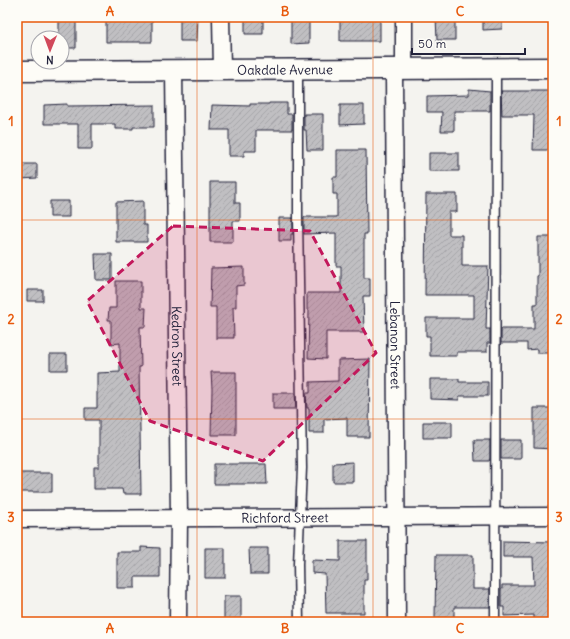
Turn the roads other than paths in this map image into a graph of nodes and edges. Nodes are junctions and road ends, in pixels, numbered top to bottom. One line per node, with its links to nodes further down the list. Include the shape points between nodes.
1 (221, 17): 5 (street)
2 (404, 17): 7 (street, Lebanon Street)
3 (496, 68): 4 (street, Oakdale Avenue); 7 (street, Oakdale Avenue); 12 (lane)
4 (553, 68)
5 (222, 69): 6 (street, Oakdale Avenue); 9 (street, Oakdale Avenue)
6 (298, 69): 7 (street, Oakdale Avenue); 14 (lane, via 302,468)
7 (399, 69): 11 (street, Lebanon Street)
8 (17, 70): 9 (street, Oakdale Avenue)
9 (174, 70): 13 (street, Kedron Street)
10 (553, 516): 12 (street, Richford Street)
11 (397, 517): 12 (street, Richford Street); 14 (street, Richford Street); 18 (street, Lebanon Street)
12 (495, 517): 19 (lane)
13 (178, 518): 14 (street, Richford Street); 15 (street, Richford Street); 16 (street, Kedron Street)
14 (299, 518): 17 (lane)
15 (17, 519)
16 (178, 622)
17 (299, 622)
18 (397, 622)
19 (495, 622)

